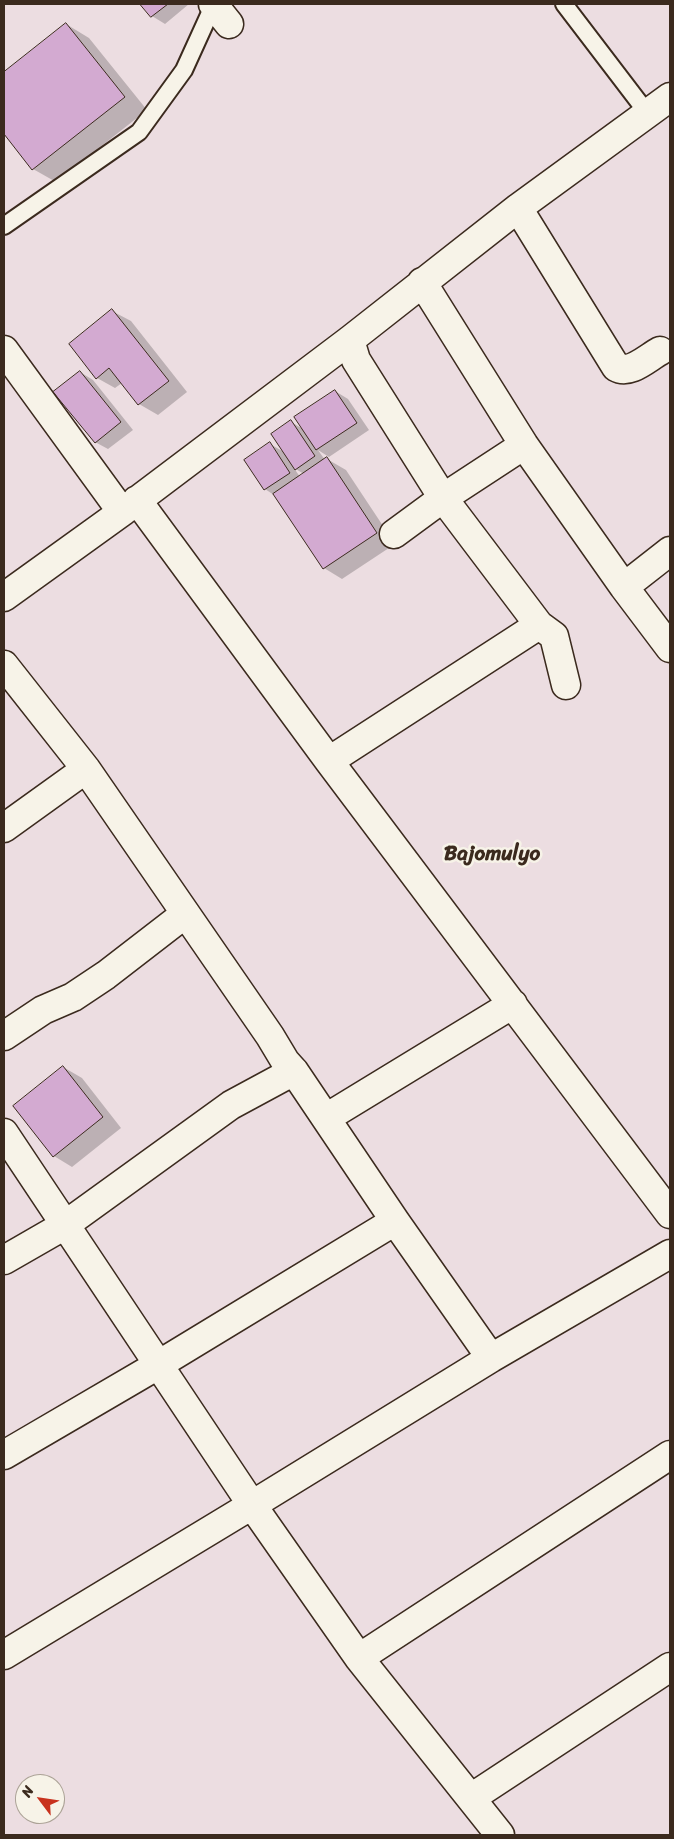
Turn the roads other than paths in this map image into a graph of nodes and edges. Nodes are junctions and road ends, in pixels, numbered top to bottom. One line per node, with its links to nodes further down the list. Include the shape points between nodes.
1 (564, 4): 4 (lane)
2 (218, 11): 6 (lane, via 184,70 139,132)
3 (670, 97): 4 (street)
4 (648, 114): 5 (street)
5 (518, 208): 7 (street); 10 (street, via 616,367 629,370)
6 (4, 226)
7 (422, 282): 8 (street); 11 (street)
8 (350, 340): 12 (street, via 356,360); 13 (street)
9 (4, 350): 13 (street)
10 (660, 351)
11 (524, 446): 12 (street); 16 (street)
12 (443, 498): 14 (street); 18 (street)
13 (129, 506): 17 (street); 22 (street)
14 (394, 534)
15 (670, 551): 16 (street)
16 (624, 587): 19 (street)
17 (4, 597)
18 (539, 625): 21 (street, via 554,636); 22 (street)
19 (670, 648)
20 (4, 665): 23 (street)
21 (566, 685)
22 (329, 761): 26 (street)
23 (86, 768): 24 (street); 25 (street)
24 (4, 828)
25 (185, 914): 27 (street, via 106,975); 28 (street)
26 (513, 1004): 29 (street); 31 (street)
27 (4, 1036)
28 (294, 1071): 29 (street); 33 (street, via 231,1105)
29 (326, 1118): 32 (street)
30 (4, 1133): 33 (street)
31 (670, 1214)
32 (395, 1221): 36 (street); 37 (street)
33 (64, 1224): 35 (street); 37 (street)
34 (670, 1254): 36 (street)
35 (4, 1260)
36 (491, 1358): 40 (street)
37 (158, 1365): 38 (street); 40 (street)
38 (4, 1455)
39 (670, 1455): 42 (street)
40 (252, 1505): 41 (street); 42 (street)
41 (4, 1655)
42 (359, 1658): 44 (street)
43 (670, 1668): 44 (street)
44 (471, 1798): 45 (street)
45 (500, 1835)

